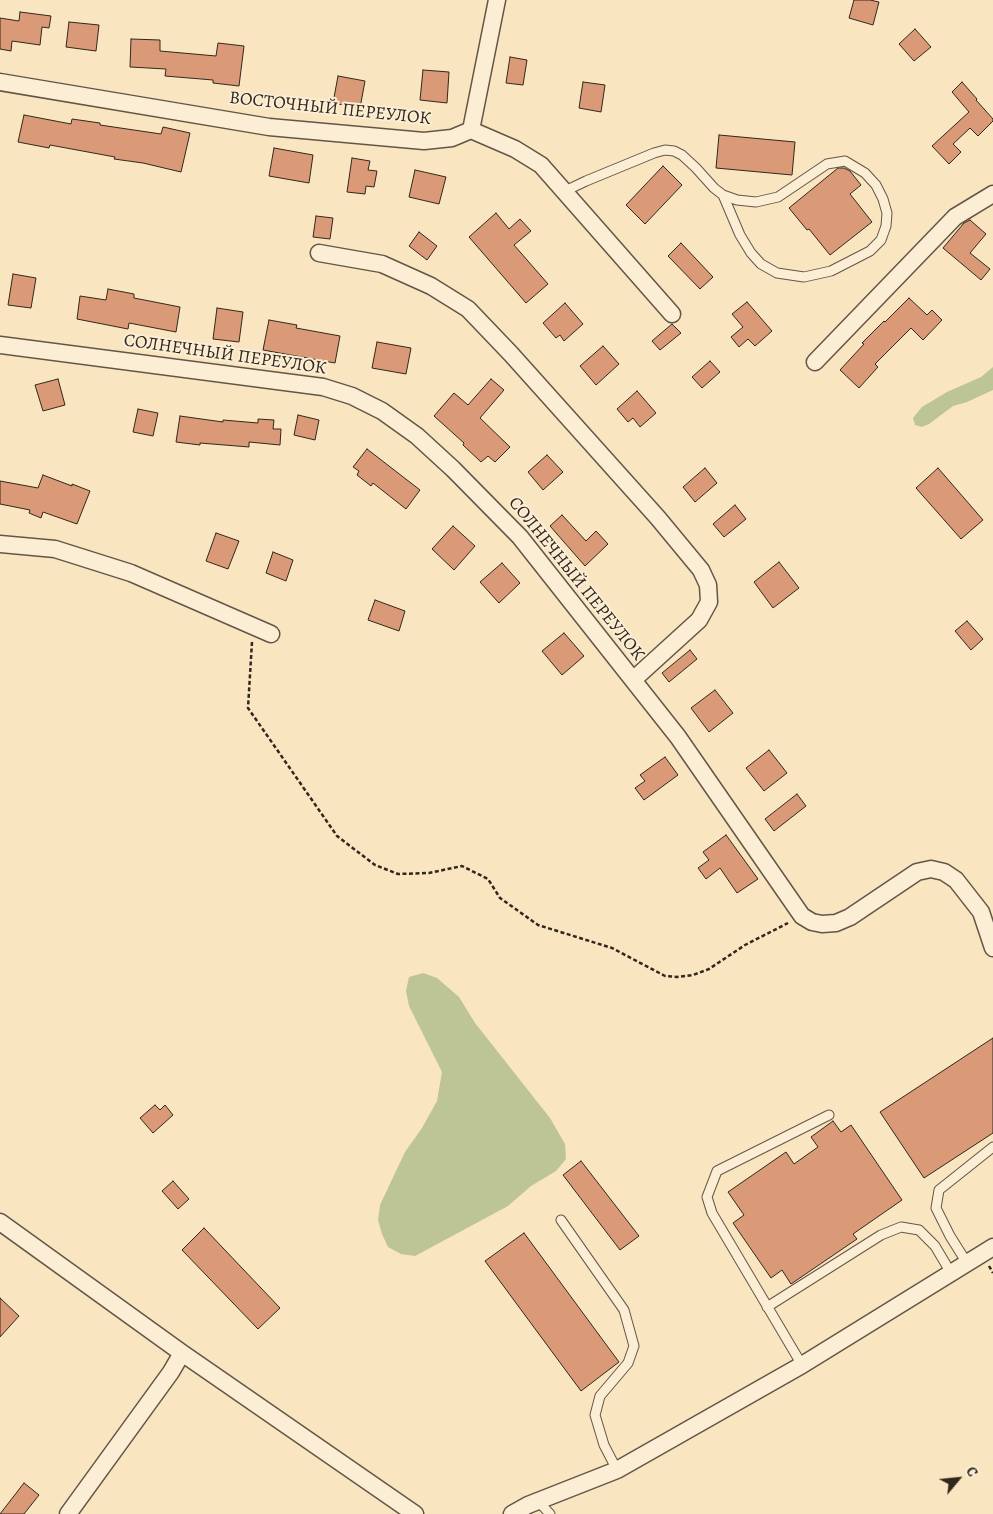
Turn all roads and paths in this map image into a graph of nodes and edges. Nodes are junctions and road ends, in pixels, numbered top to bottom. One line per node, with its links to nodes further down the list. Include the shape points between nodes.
1 (497, 0): 3 (street)
2 (0, 82): 3 (street, ВОСТОЧНЫЙ ПЕРЕУЛОК, via 269,127 424,141 452,138)
3 (471, 130): 4 (street, via 515,149 541,165)
4 (565, 191): 6 (lane, via 665,150 682,155); 8 (street)
5 (993, 194): 10 (street, via 955,217)
6 (724, 195): 6 (lane, via 751,253 761,264 777,273 804,277 832,271 870,251 881,240 886,226 887,213 876,185 865,173 845,161 827,164 778,197 749,203)
7 (319, 253): 14 (street, via 382,264 431,286 468,309 702,570 708,585 709,602 699,620)
8 (672, 314)
9 (0, 345): 14 (street, СОЛНЕЧНЫЙ ПЕРЕУЛОК, via 323,387 352,396 382,411 453,468 520,537)
10 (815, 362)
11 (0, 544): 12 (street, via 55,549 131,573)
12 (253, 626): 13 (street); 15 (path, via 248,708 337,836 376,865 398,874 429,873 462,866 488,879 500,898 538,925 612,948 665,976 693,975 709,969 745,945)
13 (271, 634)
14 (633, 680): 15 (street, СОЛНЕЧНЫЙ ПЕРЕУЛОК, via 678,737)
15 (802, 916): 16 (street, via 812,922 836,923 917,872 931,869 956,880 981,912)
16 (993, 948)
17 (829, 1115): 24 (lane, via 717,1170 707,1197 712,1213)
18 (993, 1147): 22 (lane, via 940,1190 936,1208)
19 (561, 1220): 27 (lane, via 624,1310 634,1346 628,1363 600,1396 595,1415)
20 (0, 1222): 25 (street)
21 (993, 1247): 22 (street)
22 (967, 1263): 23 (street)
23 (951, 1273): 24 (lane, via 935,1246 919,1230 901,1227 881,1235); 26 (street)
24 (768, 1307): 26 (lane)
25 (182, 1353): 29 (street); 30 (street)
26 (802, 1365): 27 (street)
27 (616, 1470): 28 (street)
28 (538, 1502): 31 (street); 32 (lane)
29 (68, 1514)
30 (416, 1514)
31 (512, 1514)
32 (550, 1514)

